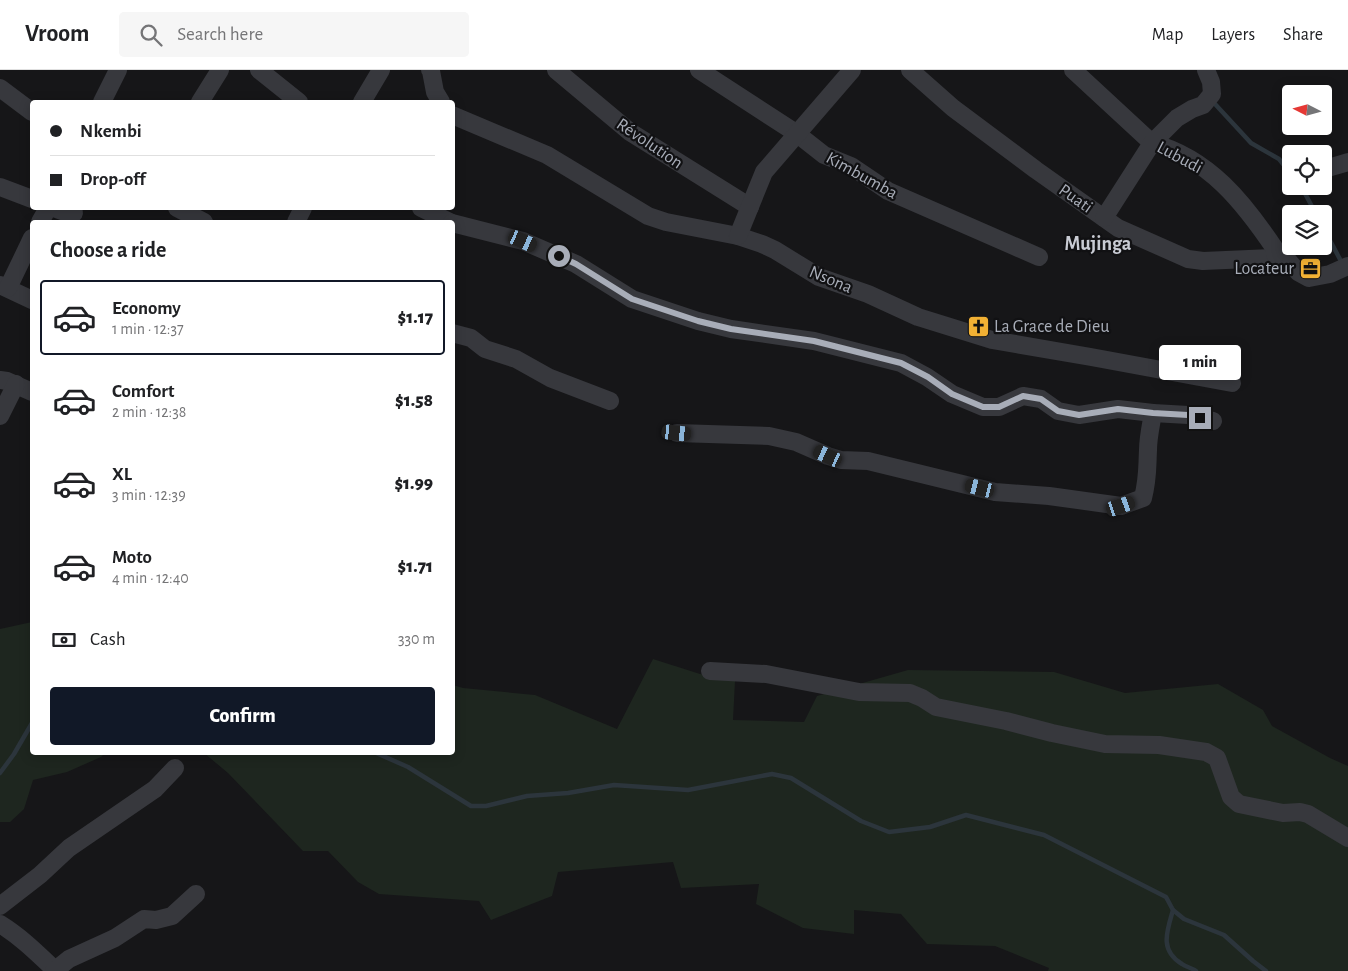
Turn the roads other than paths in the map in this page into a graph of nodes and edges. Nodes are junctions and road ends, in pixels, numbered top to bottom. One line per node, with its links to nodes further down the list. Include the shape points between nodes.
1 (118, 70): 13 (street)
2 (220, 70): 14 (street)
3 (259, 70): 15 (street)
4 (381, 70): 16 (street)
5 (432, 70): 17 (street, via 435,92)
6 (556, 70): 26 (street, Révolution, via 630,132)
7 (699, 70): 20 (street, Kimbumba)
8 (852, 70): 20 (street)
9 (910, 70): 31 (street, Puati, via 961,113)
10 (1073, 70): 21 (street, Lubudi)
11 (1206, 70): 21 (street, via 1212,94 1203,105 1177,118)
12 (0, 88): 18 (street)
13 (103, 100)
14 (201, 100)
15 (296, 100)
16 (363, 100)
17 (440, 100)
18 (30, 110)
19 (455, 116): 35 (street, Nsona, via 547,154 648,216)
20 (796, 133): 26 (street, via 764,172); 38 (street, Kimbumba, via 824,155 851,166 888,191)
21 (1152, 143): 31 (street); 37 (street, Lubudi, via 1186,157 1220,180 1256,220)
22 (1348, 162): 23 (street)
23 (1332, 167)
24 (0, 187): 25 (street)
25 (30, 198)
26 (750, 208): 35 (street)
27 (59, 210): 30 (street)
28 (181, 210): 32 (street)
29 (425, 210): 33 (street)
30 (74, 213)
31 (1104, 218): 37 (street, Puati, via 1118,228 1188,259 1272,258)
32 (200, 220)
33 (445, 220)
34 (455, 224): 47 (street, via 523,241 576,264 632,299 705,322 747,332 814,341 901,363 952,394 983,407 999,407 1023,396 1041,399 1058,411 1079,415 1118,409)
35 (738, 236): 44 (street, Nsona, via 775,250 819,278 868,294 918,317 992,340)
36 (30, 241): 40 (street)
37 (1275, 254): 39 (street, via 1286,258 1298,272 1309,278)
38 (1038, 256)
39 (1344, 268)
40 (4, 286): 41 (street)
41 (30, 299)
42 (455, 334): 46 (street, via 471,338 485,349 516,358 550,378)
43 (8, 382): 45 (street); 48 (street)
44 (1232, 383)
45 (30, 391)
46 (610, 401)
47 (1153, 413): 49 (street); 50 (street, via 1143,498 1121,506 995,492 868,461 841,460 796,442 769,436)
48 (0, 416)
49 (1213, 420)
50 (677, 433)
51 (710, 671): 53 (street, via 766,674 859,692 910,693 936,707 1105,744 1159,745 1206,752 1216,758 1232,797 1239,804 1283,813 1308,814)
52 (176, 768): 55 (street, via 155,788 84,837)
53 (1348, 838)
54 (196, 894): 57 (street, via 172,916 144,920 115,938 69,959)
55 (0, 906)
56 (0, 924): 57 (street, via 34,949)
57 (54, 971)

